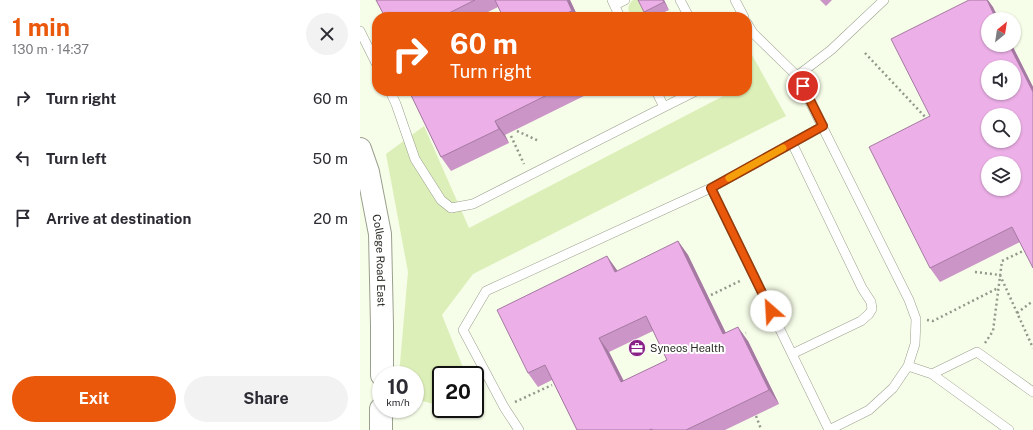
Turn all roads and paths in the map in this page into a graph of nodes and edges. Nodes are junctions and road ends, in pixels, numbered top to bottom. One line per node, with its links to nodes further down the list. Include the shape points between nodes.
1 (625, 0): 5 (lane)
2 (680, 0): 7 (lane)
3 (735, 0): 8 (lane)
4 (884, 0): 13 (lane, via 831,50)
5 (613, 3): 6 (lane)
6 (618, 12)
7 (686, 12)
8 (741, 12)
9 (360, 31): 12 (lane)
10 (752, 33): 13 (lane)
11 (865, 53): 18 (path)
12 (372, 56)
13 (798, 76): 19 (lane)
14 (392, 96): 25 (lane, via 415,159 441,200 451,208 473,204)
15 (658, 96): 17 (lane)
16 (686, 96): 17 (lane)
17 (664, 107): 25 (lane)
18 (931, 123)
19 (823, 126): 23 (lane); 35 (lane, via 910,300)
20 (516, 131): 22 (path)
21 (511, 136): 25 (path)
22 (539, 141)
23 (792, 143): 26 (lane); 40 (lane, via 871,302 872,309 861,321)
24 (360, 149): 41 (street, College Road East, via 368,172 380,234)
25 (530, 175)
26 (711, 188): 29 (lane); 46 (lane, via 486,291 463,330)
27 (1027, 249): 30 (path, via 1002,261)
28 (975, 272): 30 (path)
29 (753, 274): 32 (path); 40 (lane)
30 (1000, 275): 31 (path); 34 (path)
31 (999, 288): 35 (path, via 933,321); 39 (path, via 993,331)
32 (711, 295)
33 (1033, 301): 34 (path)
34 (1017, 313): 38 (path)
35 (916, 319): 42 (lane, via 915,344)
36 (746, 333): 37 (path)
37 (737, 337)
38 (1033, 348)
39 (977, 352): 43 (lane); 45 (lane)
40 (792, 354): 52 (lane)
41 (382, 366)
42 (908, 366): 43 (lane); 52 (lane, via 893,388 868,410)
43 (932, 374): 53 (lane)
44 (552, 386): 46 (path)
45 (1033, 392)
46 (504, 407): 51 (lane)
47 (756, 416): 49 (path)
48 (381, 418): 50 (street)
49 (761, 429)
50 (381, 430)
51 (518, 430)
52 (829, 430)
53 (1009, 430)

